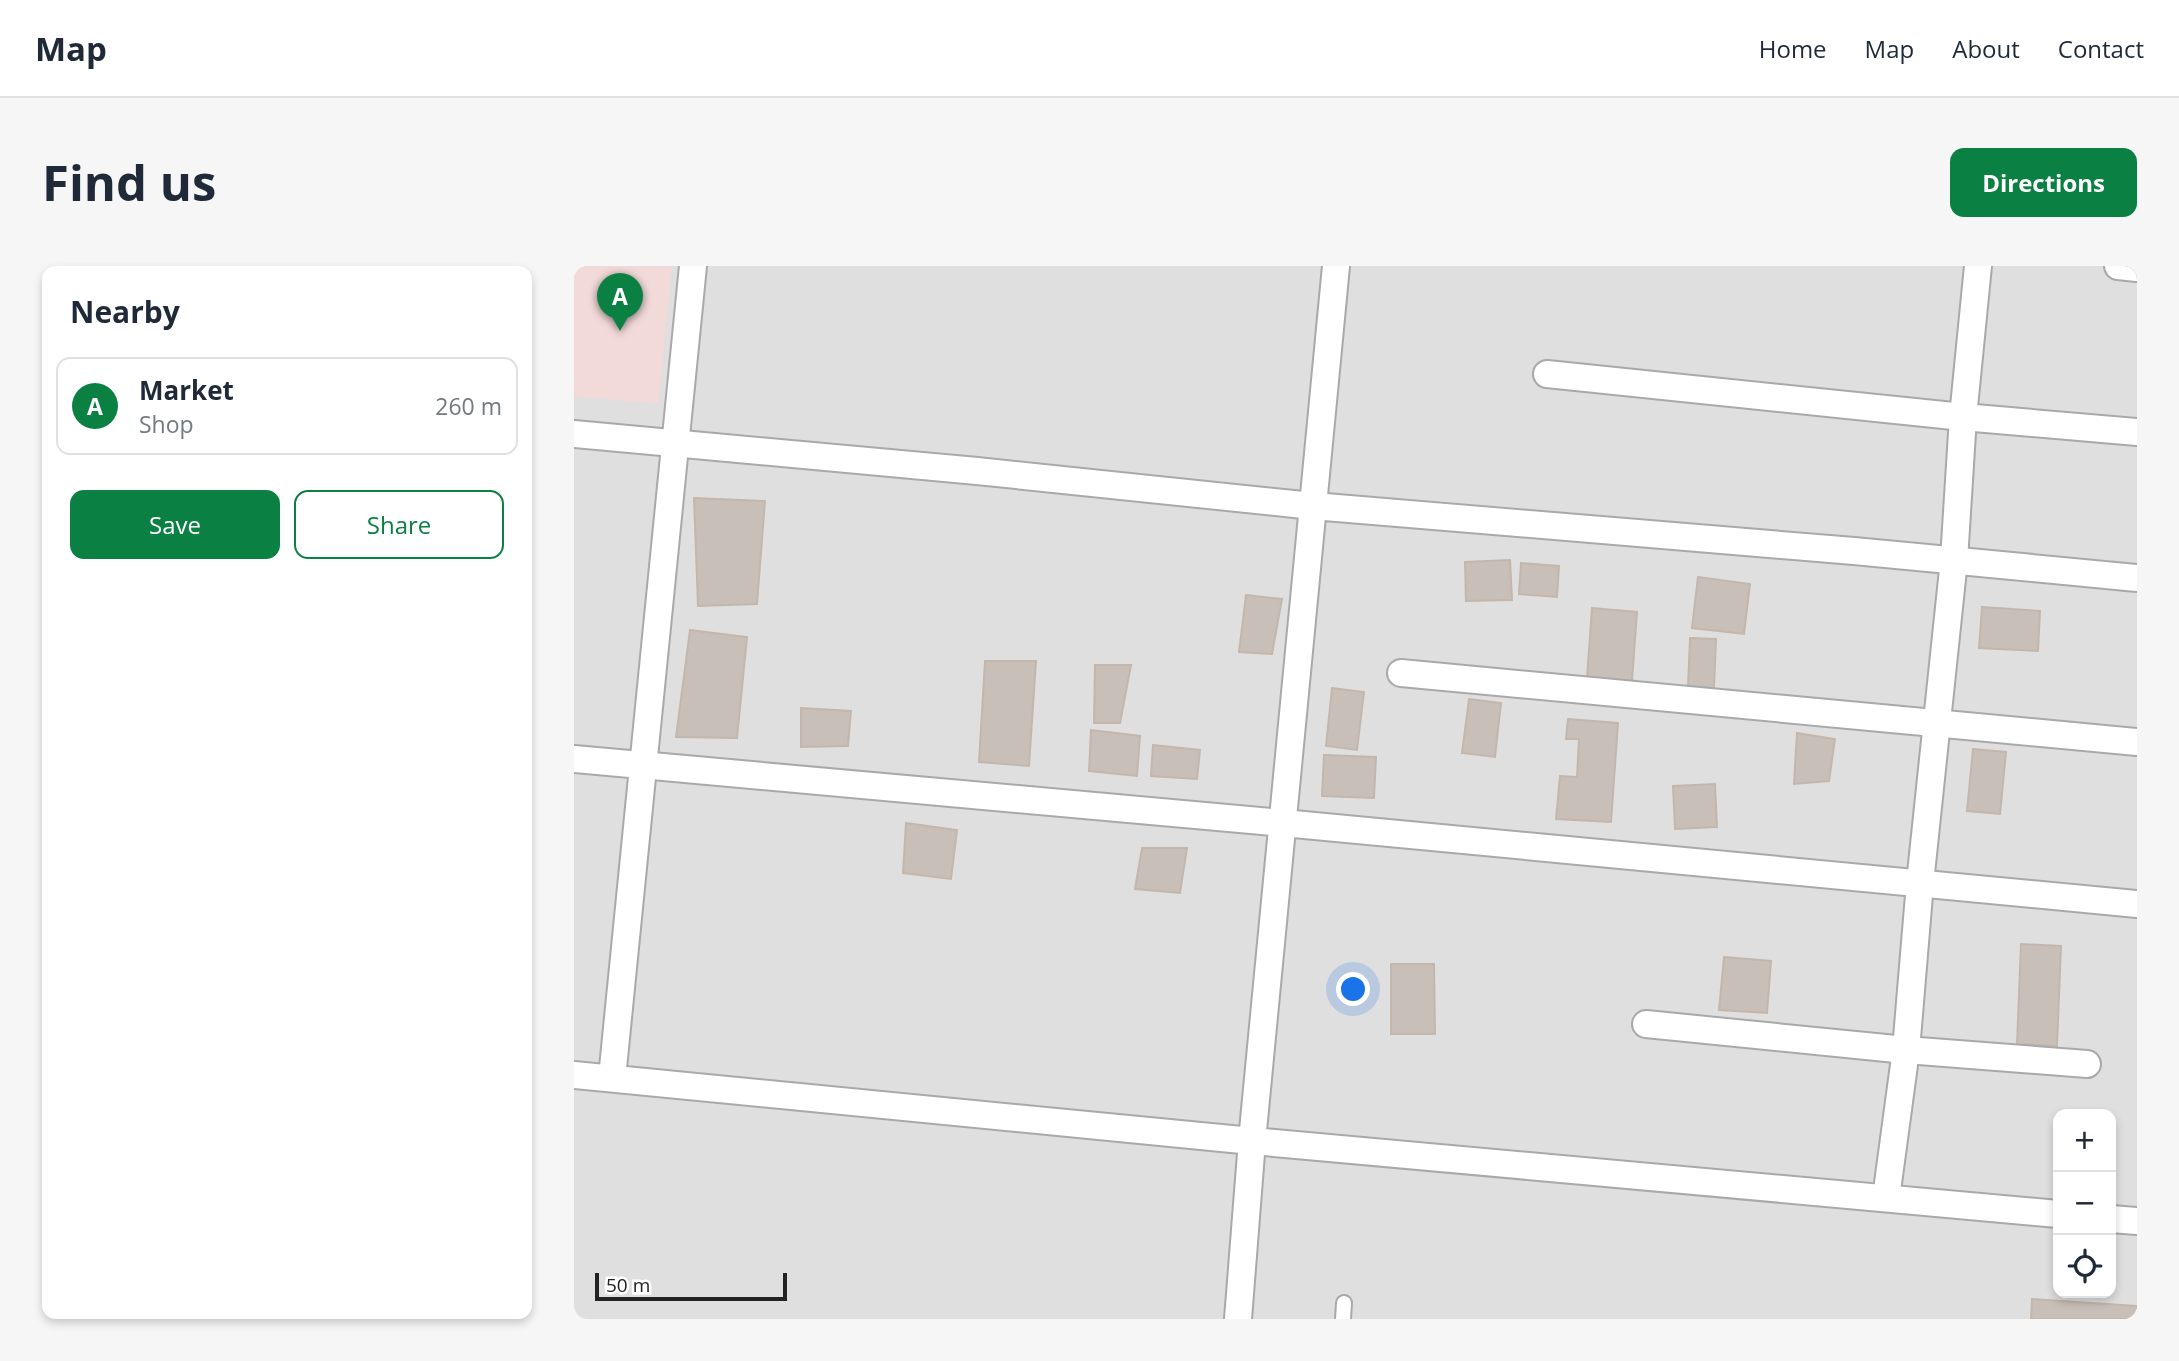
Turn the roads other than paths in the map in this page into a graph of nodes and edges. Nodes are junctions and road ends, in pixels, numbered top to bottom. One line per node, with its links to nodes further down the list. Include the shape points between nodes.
1 (693, 266): 10 (street)
2 (1336, 266): 11 (street)
3 (1978, 266): 7 (street)
4 (2118, 266): 5 (street)
5 (2137, 268)
6 (1547, 374): 7 (street)
7 (1963, 417): 8 (street); 12 (street)
8 (2137, 432)
9 (574, 434): 10 (street)
10 (674, 444): 11 (street); 18 (street)
11 (1313, 506): 12 (street); 19 (street)
12 (1954, 560): 13 (street); 15 (street)
13 (2137, 578)
14 (1401, 673): 15 (street)
15 (1938, 722): 16 (street); 20 (street)
16 (2137, 742)
17 (574, 759): 18 (street)
18 (643, 766): 19 (street); 26 (street)
19 (1283, 823): 20 (street); 27 (street)
20 (1920, 883): 21 (street); 23 (street)
21 (2137, 904)
22 (1646, 1024): 23 (street)
23 (1906, 1050): 24 (street); 28 (street)
24 (2087, 1064)
25 (574, 1075): 26 (street)
26 (612, 1078): 27 (street)
27 (1252, 1141): 28 (street); 33 (street)
28 (1886, 1198): 29 (street)
29 (2053, 1214)
30 (2116, 1219): 31 (street)
31 (2137, 1221)
32 (1344, 1303): 34 (lane)
33 (1238, 1319)
34 (1343, 1319)

